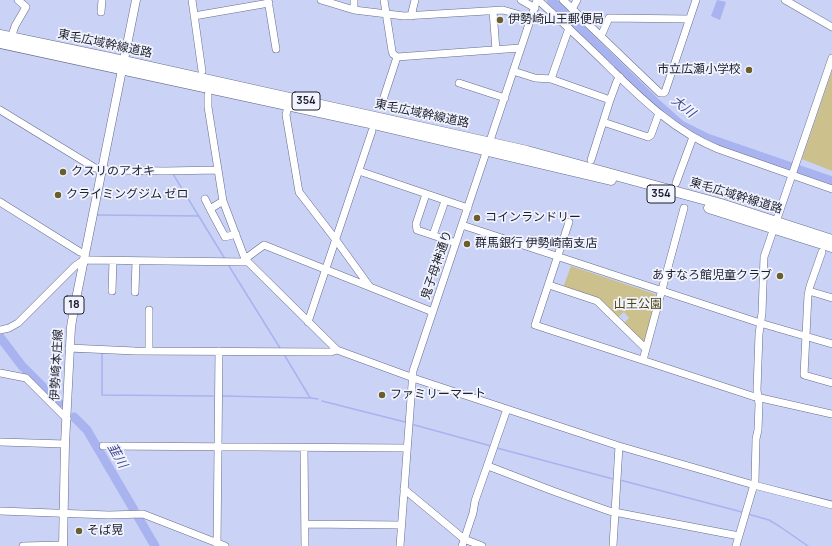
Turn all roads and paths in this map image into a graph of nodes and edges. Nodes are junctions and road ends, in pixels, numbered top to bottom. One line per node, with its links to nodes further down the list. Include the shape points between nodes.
1 (102, 0): 20 (street)
2 (136, 0): 36 (main road, 伊勢崎本庄線 / 18)
3 (192, 0): 22 (street)
4 (322, 0): 18 (street)
5 (354, 0): 18 (street)
6 (384, 0): 21 (street)
7 (416, 0): 23 (street)
8 (521, 0): 16 (street)
9 (538, 0): 16 (street, 鬼子母神通り); 26 (street)
10 (563, 0): 17 (street)
11 (577, 0): 17 (street)
12 (696, 0): 25 (street)
13 (785, 0): 27 (street)
14 (22, 1): 30 (street, via 26,7)
15 (269, 2): 22 (street); 32 (street)
16 (535, 8): 24 (street, 鬼子母神通り)
17 (572, 9): 29 (street)
18 (354, 10): 21 (street)
19 (494, 11): 23 (street); 24 (street, via 508,11); 33 (street)
20 (101, 12)
21 (386, 14): 23 (street); 34 (street, via 392,51)
22 (194, 16): 37 (street)
23 (411, 16)
24 (531, 18): 31 (street, 鬼子母神通り)
25 (690, 19): 29 (street, via 609,18); 29 (street, via 665,92 662,93)
26 (569, 28): 39 (street); 40 (street)
27 (832, 28)
28 (0, 35): 30 (highway, 東毛広域幹線道路 / 354)
29 (601, 36)
30 (7, 42): 36 (highway, 東毛広域幹線道路 / 354)
31 (520, 48): 33 (street); 38 (street, 鬼子母神通り)
32 (276, 49)
33 (496, 50): 34 (street)
34 (397, 57): 46 (street)
35 (832, 58): 57 (street)
36 (122, 65): 45 (highway, 東毛広域幹線道路 / 354); 52 (highway, 東毛広域幹線道路 / 354); 54 (main road, 伊勢崎本庄線 / 18)
37 (202, 71)
38 (513, 71): 40 (street, via 535,78); 43 (street, 鬼子母神通り)
39 (620, 77): 44 (street); 48 (street)
40 (551, 79): 44 (street)
41 (459, 82): 43 (street)
42 (208, 95): 55 (street)
43 (505, 98): 52 (street, 鬼子母神通り)
44 (610, 100): 49 (street)
45 (288, 106): 52 (highway, 東毛広域幹線道路 / 354); 73 (street, via 286,117 299,192)
46 (381, 106)
47 (0, 110): 54 (street, via 92,166)
48 (659, 113): 49 (street, via 648,137); 51 (street)
49 (603, 122): 53 (street)
50 (372, 131): 56 (street)
51 (693, 137): 57 (street, via 718,149); 58 (street)
52 (488, 146): 65 (street, 鬼子母神通り); 70 (highway, 東毛広域幹線道路 / 354, via 528,151 637,180)
53 (591, 160)
54 (102, 169): 55 (street); 79 (main road, 伊勢崎本庄線 / 18)
55 (218, 170): 62 (street)
56 (359, 171): 60 (street); 73 (street)
57 (792, 174): 59 (street); 70 (street)
58 (676, 183)
59 (832, 189)
60 (426, 194): 63 (street); 72 (street, via 415,227)
61 (205, 199): 67 (street)
62 (223, 201): 67 (street); 71 (street)
63 (445, 201): 65 (street); 72 (street)
64 (1, 205): 79 (street)
65 (468, 208): 69 (street, 鬼子母神通り)
66 (684, 208): 86 (street)
67 (210, 209): 71 (street, via 224,237)
68 (569, 222): 78 (street)
69 (462, 224): 75 (street, 鬼子母神通り); 78 (street)
70 (775, 225): 74 (highway, 東毛広域幹線道路 / 354); 76 (highway, 東毛広域幹線道路 / 354); 94 (street, via 763,262)
71 (236, 234): 82 (street)
72 (433, 235): 75 (street)
73 (336, 240): 83 (street); 85 (street)
74 (832, 240)
75 (456, 243): 92 (street, 鬼子母神通り)
76 (832, 247)
77 (822, 252): 88 (street)
78 (558, 256): 84 (street); 86 (street)
79 (85, 257): 80 (street); 95 (street, via 18,323); 98 (main road, 伊勢崎本庄線 / 18)
80 (113, 261): 81 (street); 87 (street)
81 (136, 261): 82 (street); 89 (street)
82 (246, 261): 83 (street, via 264,245); 93 (street)
83 (326, 269): 85 (street); 93 (street)
84 (549, 285): 99 (street, via 598,301); 103 (street, via 535,325)
85 (370, 287): 92 (street)
86 (661, 290): 94 (street); 99 (street)
87 (112, 291)
88 (809, 291): 90 (street); 96 (street)
89 (135, 292)
90 (832, 298)
91 (150, 310): 101 (street)
92 (433, 312): 105 (street, 鬼子母神通り)
93 (308, 322): 100 (street)
94 (760, 323): 96 (street); 107 (street)
95 (0, 330)
96 (806, 336): 97 (street); 106 (street, via 804,374)
97 (832, 344)
98 (69, 348): 101 (street); 110 (main road, 伊勢崎本庄線 / 18)
99 (645, 348): 103 (street)
100 (337, 350): 102 (street); 105 (street)
101 (149, 351): 102 (street)
102 (219, 351): 114 (street)
103 (643, 360): 107 (street)
104 (0, 373): 110 (street, via 26,378)
105 (412, 377): 108 (street); 117 (street, 鬼子母神通り)
106 (832, 383)
107 (758, 398): 109 (street); 119 (street)
108 (507, 409): 115 (street); 118 (street)
109 (832, 414)
110 (67, 419): 112 (main road, 伊勢崎本庄線 / 18)
111 (0, 442): 112 (street)
112 (65, 444): 124 (main road, 伊勢崎本庄線 / 18)
113 (103, 446): 114 (street)
114 (218, 446): 116 (street); 129 (street)
115 (619, 446): 119 (street); 123 (street)
116 (304, 448): 117 (street); 125 (street)
117 (406, 448): 120 (street, 鬼子母神通り)
118 (488, 466): 123 (street); 128 (street)
119 (754, 485): 121 (street); 127 (street)
120 (404, 489): 126 (street, 鬼子母神通り); 128 (street)
121 (832, 505)
122 (0, 511): 124 (street)
123 (614, 512): 127 (street); 136 (street)
124 (64, 513): 129 (street, via 142,514); 130 (main road, 伊勢崎本庄線 / 18)
125 (305, 524): 126 (street); 133 (street)
126 (401, 524): 134 (street, 鬼子母神通り)
127 (739, 536): 137 (street)
128 (463, 543): 135 (street)
129 (217, 544): 132 (street)
130 (63, 545): 131 (street)
131 (23, 546)
132 (225, 546)
133 (305, 546)
134 (400, 546)
135 (482, 546)
136 (612, 546)
137 (736, 546)

